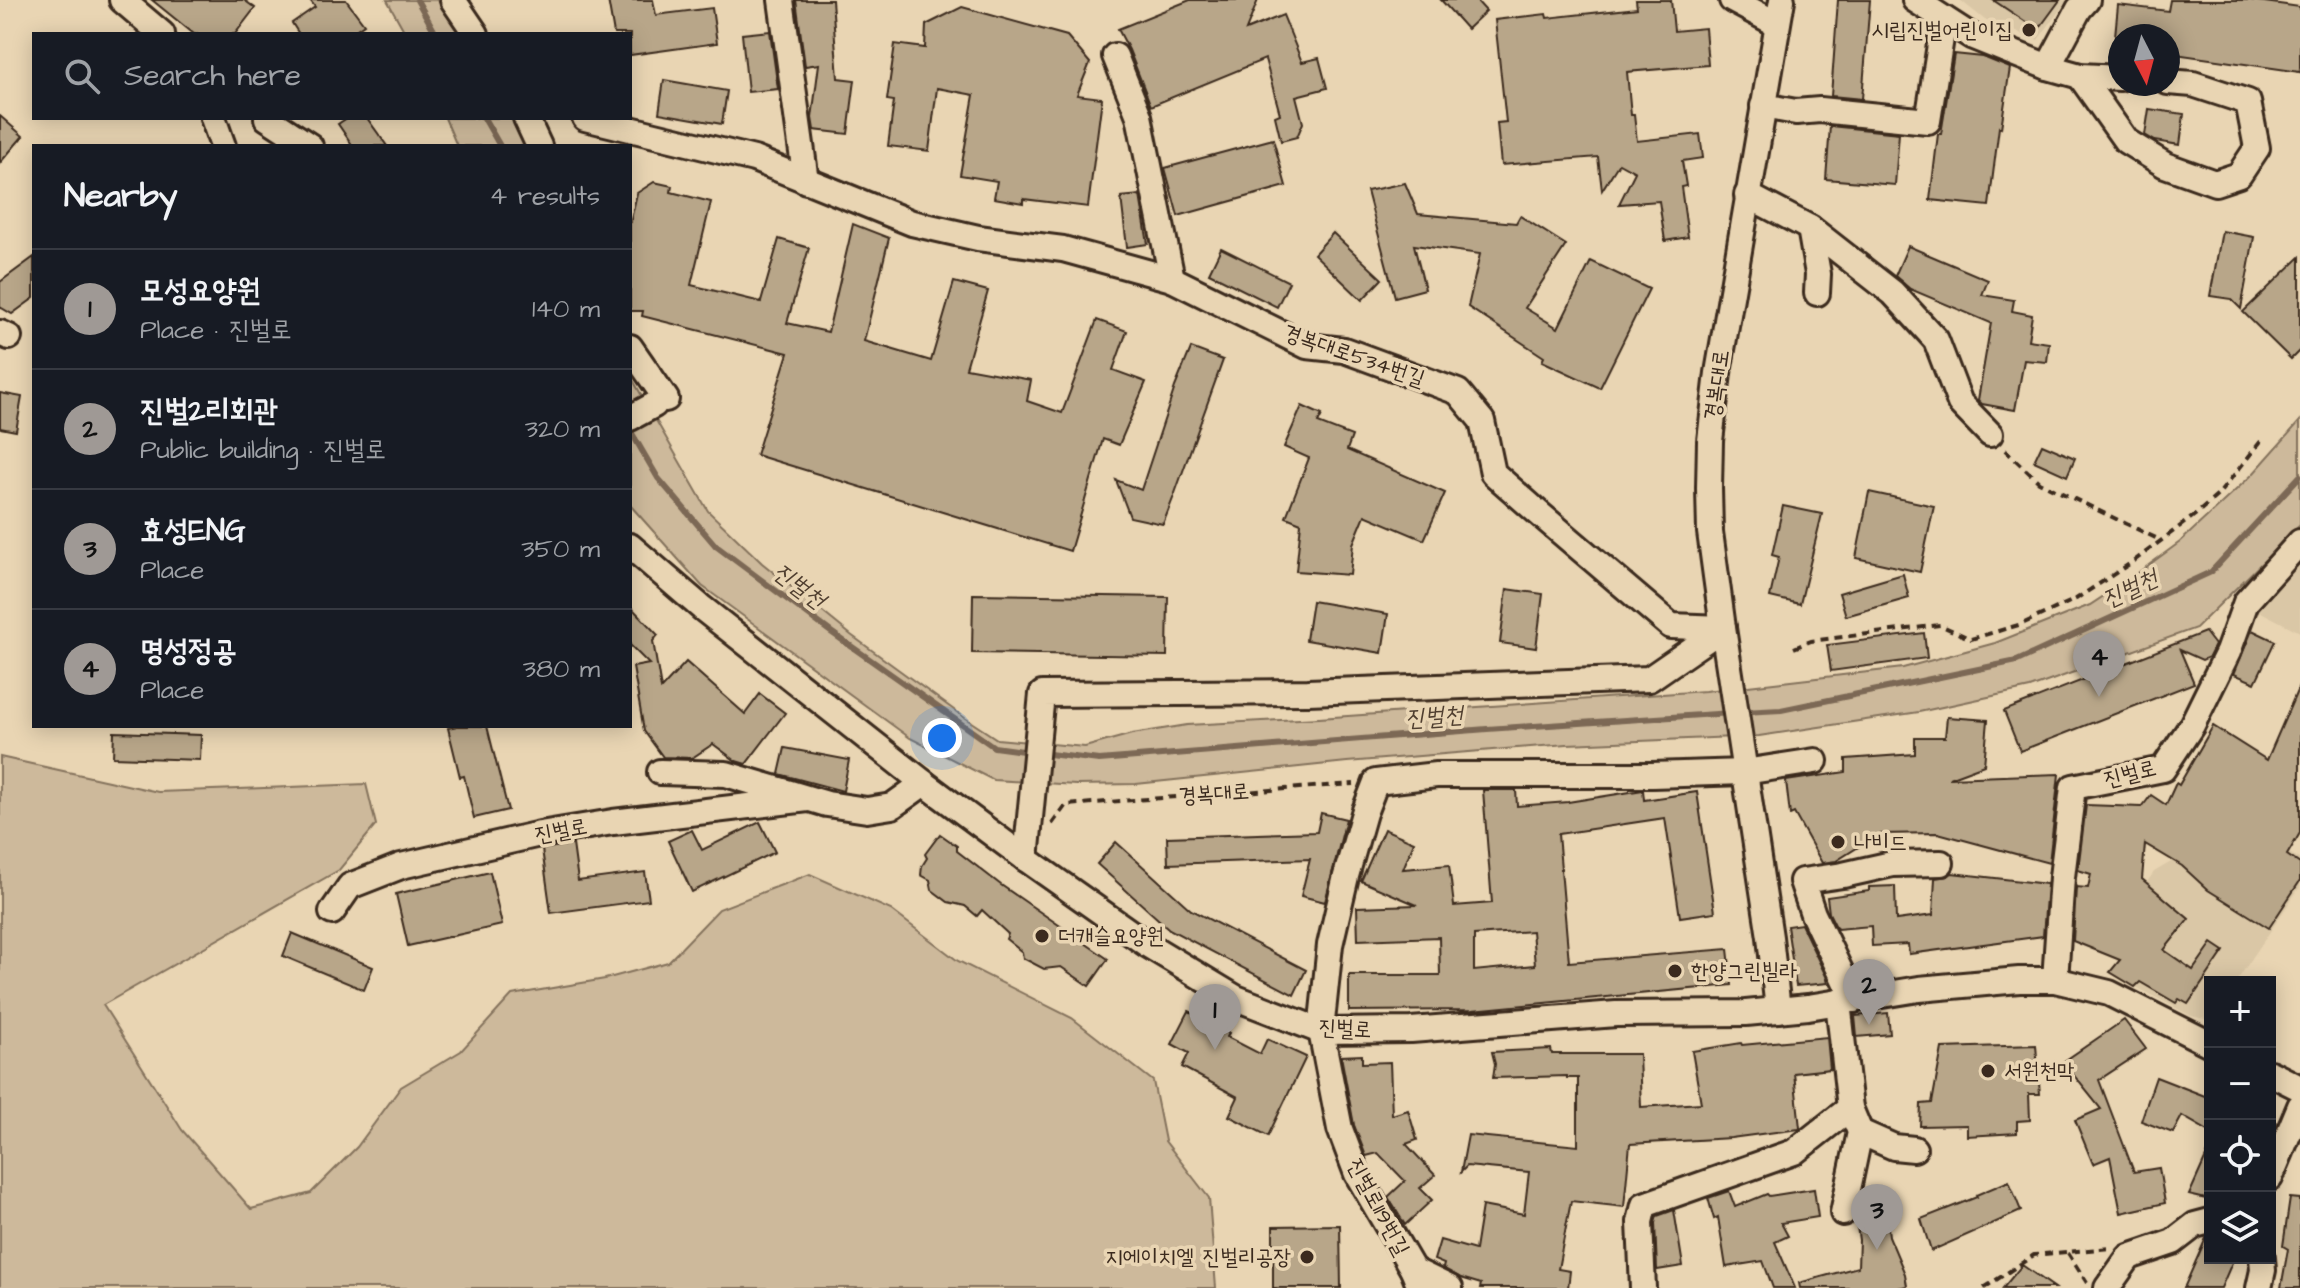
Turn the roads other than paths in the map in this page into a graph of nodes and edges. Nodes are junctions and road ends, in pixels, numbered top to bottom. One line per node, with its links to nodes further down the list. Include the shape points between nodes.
1 (122, 0): 9 (street)
2 (453, 0): 10 (street)
3 (781, 0): 24 (street)
4 (1732, 0): 7 (street)
5 (1915, 0): 8 (street)
6 (2087, 0): 12 (street)
7 (1779, 12): 16 (street, 경복대로)
8 (1944, 19): 12 (street, via 1971,36); 16 (street, via 1928,121)
9 (160, 32)
10 (475, 32)
11 (1115, 56): 27 (street, via 1139,116)
12 (2048, 67): 13 (street)
13 (2080, 76): 14 (street); 15 (street, via 2126,141 2165,165 2215,183 2239,175 2257,148 2248,102)
14 (2108, 77)
15 (2180, 83)
16 (1763, 106): 25 (street, 경복대로)
17 (214, 120): 21 (street)
18 (270, 120): 22 (street)
19 (527, 120): 23 (street)
20 (593, 120): 24 (street, 경복대로534번길, via 754,159)
21 (222, 144)
22 (307, 144)
23 (538, 144)
24 (806, 181): 27 (street, 경복대로534번길, via 912,223 1063,249)
25 (1747, 195): 26 (street); 34 (street, 경복대로, via 1710,441 1710,532)
26 (1810, 228): 28 (street); 31 (street, via 1893,293 1936,340 1960,403)
27 (1172, 279): 34 (street, 경복대로534번길, via 1307,346 1344,350 1458,392 1482,421 1493,473 1522,499 1671,626)
28 (1817, 293)
29 (632, 351): 30 (street, via 660,402)
30 (632, 417)
31 (1990, 434)
32 (2300, 542): 43 (street, 진벌로, via 2246,602 2192,725 2163,769 2073,787)
33 (632, 548): 38 (street, 진벌로)
34 (1723, 628): 36 (street, 경복대로); 40 (street, via 1649,679 1308,692 1042,694)
35 (1815, 761): 36 (street)
36 (1743, 767): 45 (street, 경복대로); 46 (street, 진벌로119번길, via 1652,775 1436,775 1376,782 1330,945)
37 (660, 772): 39 (street, 진벌로, via 726,774)
38 (924, 783): 39 (street, 진벌로, via 892,806 867,810); 40 (street, 진벌로)
39 (808, 799): 42 (street, 진벌로, via 540,834 401,866 350,886)
40 (1026, 859): 46 (street, 진벌로, via 1148,945 1236,998)
41 (1941, 863): 44 (street, via 1892,864 1802,881)
42 (332, 912)
43 (2055, 980): 44 (street, 진벌로, via 1919,989); 47 (street, 진벌로, via 2109,993)
44 (1846, 1001): 45 (street, 진벌로); 51 (street)
45 (1778, 1010): 46 (street, 진벌로)
46 (1321, 1031): 58 (street, 진벌로119번길, via 1340,1129 1357,1174)
47 (2204, 1041)
48 (2276, 1076): 49 (street)
49 (2300, 1088)
50 (2300, 1106): 54 (street)
51 (1850, 1108): 52 (street); 60 (street, via 1794,1152 1644,1205)
52 (1860, 1132): 53 (street, via 1894,1147); 55 (street)
53 (1914, 1149)
54 (2276, 1164)
55 (1843, 1213)
56 (2204, 1223): 61 (street, via 2173,1242 2129,1257)
57 (2262, 1264): 62 (street)
58 (1416, 1279): 59 (street)
59 (1450, 1288)
60 (1643, 1288)
61 (2107, 1288)
62 (2259, 1288)

